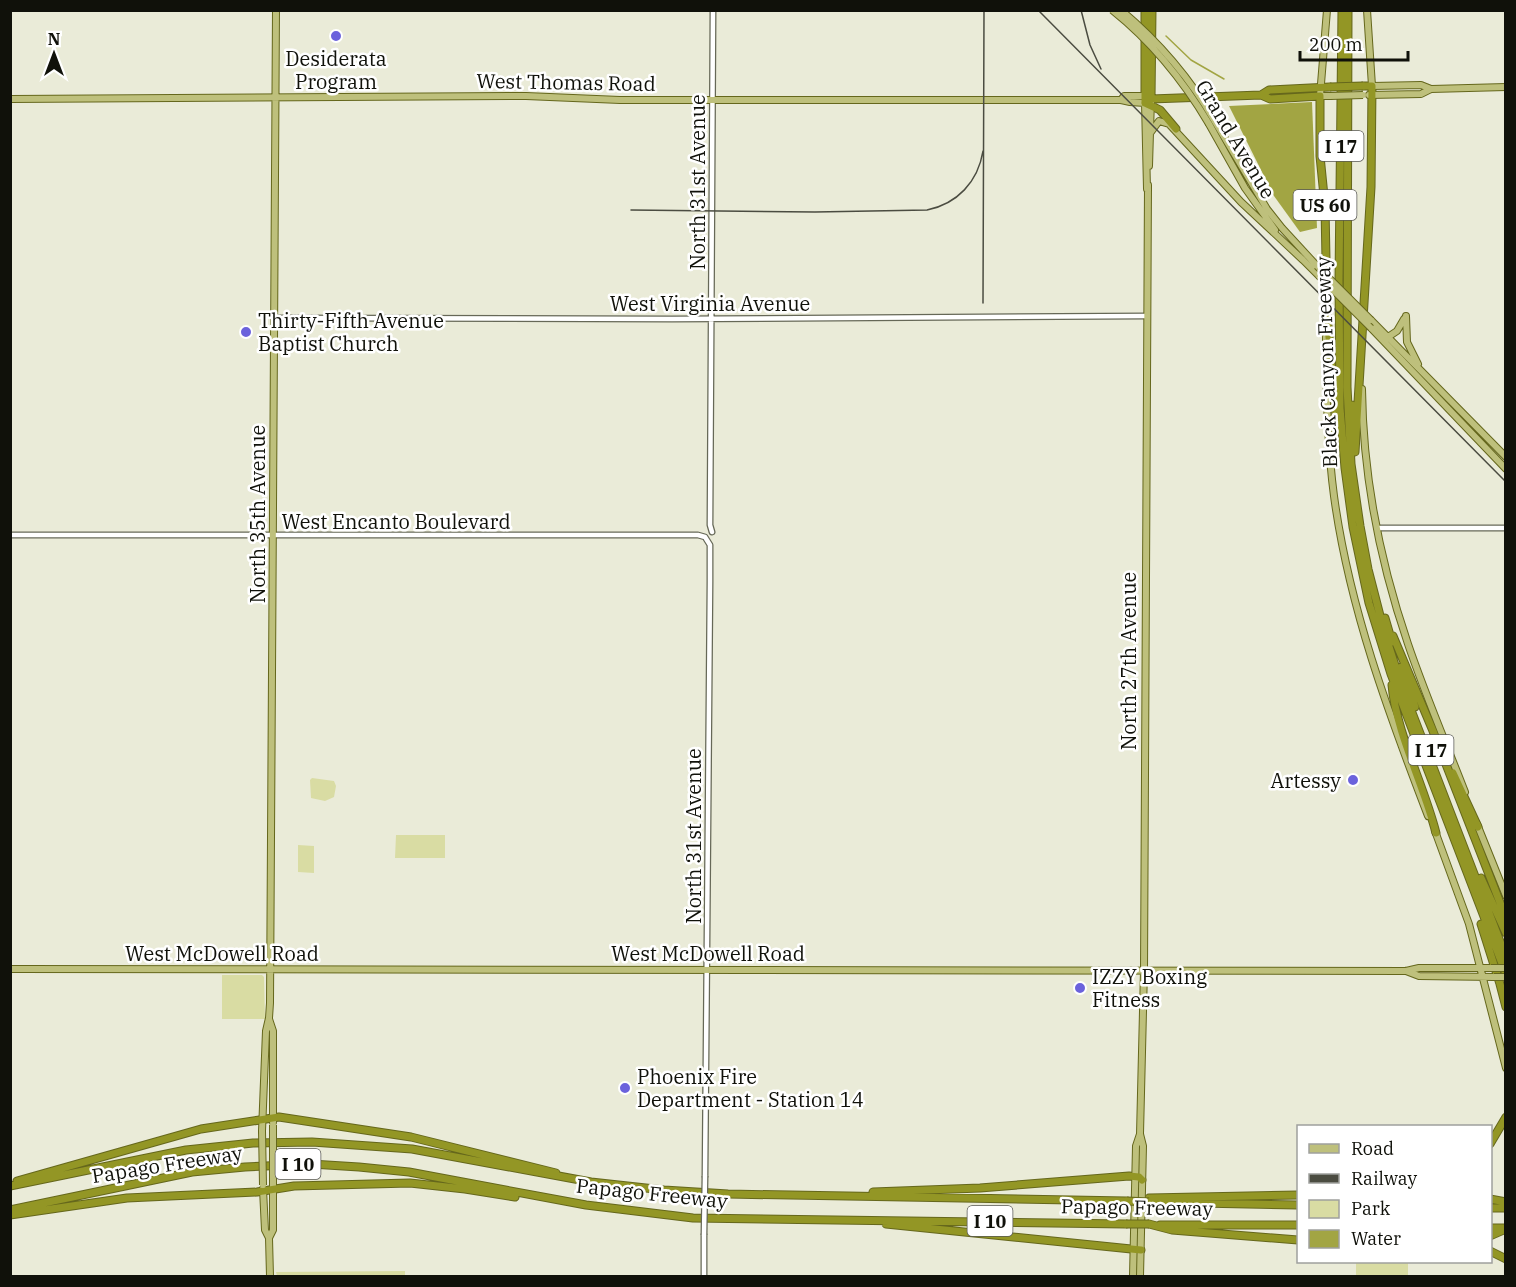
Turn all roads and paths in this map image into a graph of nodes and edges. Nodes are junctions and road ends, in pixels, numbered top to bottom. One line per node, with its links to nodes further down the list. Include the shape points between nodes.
1 (276, 10): 20 (main road, North 35th Avenue)
2 (712, 10): 22 (street, North 31st Avenue)
3 (1112, 10): 24 (main road, Grand Avenue, bridge, via 1160,54)
4 (1121, 10): 12 (main road, Grand Avenue, bridge)
5 (1126, 10): 12 (main road, bridge)
6 (1144, 10): 23 (highway, North 27th Avenue)
7 (1152, 10): 23 (highway, North 27th Avenue)
8 (1327, 10): 14 (main road)
9 (1342, 10): 38 (highway, Black Canyon Freeway / I 17, via 1340,374)
10 (1350, 10): 36 (highway, Black Canyon Freeway / I 17, via 1351,375); 58 (highway, via 1347,387 1360,526 1384,631 1401,684)
11 (1367, 10): 13 (main road)
12 (1169, 55): 24 (main road, Grand Avenue, bridge, via 1192,84)
13 (1372, 86): 14 (highway, West Thomas Road, bridge); 16 (main road, West Thomas Road, via 1420,85); 18 (highway, US 60)
14 (1320, 87): 17 (highway, West Thomas Road, via 1269,90); 19 (main road)
15 (1506, 87): 16 (main road, West Thomas Road)
16 (1431, 89): 18 (main road, West Thomas Road, via 1421,94)
17 (1261, 95): 19 (highway, West Thomas Road, via 1270,99); 23 (highway, West Thomas Road)
18 (1372, 95): 19 (main road, West Thomas Road, bridge); 33 (highway, US 60, via 1371,187)
19 (1320, 96): 29 (highway, US 60)
20 (275, 97): 21 (main road, West Thomas Road); 22 (main road, West Thomas Road); 31 (main road, North 35th Avenue)
21 (10, 99)
22 (712, 100): 23 (main road, West Thomas Road, via 1121,100 1124,96); 32 (street, North 31st Avenue)
23 (1148, 101): 25 (highway); 26 (main road, North 27th Avenue); 27 (main road, North 27th Avenue)
24 (1212, 122): 28 (main road, Grand Avenue, via 1253,202); 34 (main road, Grand Avenue, bridge, via 1282,228)
25 (1176, 129): 26 (main road, via 1161,121); 28 (main road, via 1241,202)
26 (1150, 133): 27 (main road, North 27th Avenue)
27 (1147, 189): 30 (main road, North 27th Avenue)
28 (1303, 260): 39 (main road, Grand Avenue, bridge)
29 (1327, 315): 38 (highway); 50 (main road, via 1331,466 1350,580 1384,698)
30 (1146, 316): 32 (street, West Virginia Avenue); 65 (main road, North 27th Avenue)
31 (274, 318): 32 (street, West Virginia Avenue); 44 (main road, North 35th Avenue)
32 (711, 319): 42 (street, North 31st Avenue)
33 (1361, 332): 36 (highway, US 60); 40 (main road, via 1365,441)
34 (1388, 336): 35 (main road, Grand Avenue); 35 (main road, via 1397,331 1406,316 1407,342)
35 (1423, 373): 37 (main road, Grand Avenue)
36 (1355, 452): 46 (highway, Black Canyon Freeway / I 17, via 1367,539)
37 (1506, 457)
38 (1345, 468): 47 (highway, Black Canyon Freeway / I 17, via 1362,575)
39 (1506, 470)
40 (1377, 528): 41 (street); 49 (main road, via 1407,642)
41 (1506, 528)
42 (712, 532)
43 (10, 535): 44 (street, West Encanto Boulevard)
44 (273, 536): 45 (street, West Encanto Boulevard, via 698,535); 63 (main road, North 35th Avenue)
45 (708, 540): 64 (street, North 31st Avenue)
46 (1386, 620): 48 (highway); 52 (highway, Black Canyon Freeway / I 17)
47 (1390, 674): 50 (highway, via 1398,717); 51 (highway, Black Canyon Freeway / I 17)
48 (1433, 731): 49 (highway); 54 (highway)
49 (1478, 827): 53 (main road)
50 (1436, 833): 56 (main road)
51 (1465, 873): 67 (highway, Black Canyon Freeway / I 17); 69 (highway)
52 (1481, 878): 55 (highway); 57 (highway, Black Canyon Freeway / I 17)
53 (1506, 896)
54 (1506, 918)
55 (1506, 933)
56 (1476, 948): 59 (main road, via 1474,961); 60 (main road)
57 (1506, 948)
58 (1506, 957)
59 (1462, 968): 60 (main road, West McDowell Road); 66 (main road, West McDowell Road)
60 (1480, 968): 61 (main road, West McDowell Road, bridge); 68 (main road)
61 (1506, 968)
62 (10, 969): 63 (main road, West McDowell Road)
63 (270, 970): 64 (main road, West McDowell Road); 70 (main road, North 35th Avenue)
64 (708, 970): 65 (main road, West McDowell Road); 99 (street, North 31st Avenue, bridge)
65 (1144, 970): 66 (main road, West McDowell Road); 76 (main road, North 27th Avenue, via 1140,1134 1143,1146)
66 (1406, 971): 68 (main road, West McDowell Road, via 1419,976)
67 (1506, 975): 68 (main road, West McDowell Road, bridge)
68 (1482, 976): 71 (main road)
69 (1506, 1007)
70 (269, 1018): 73 (main road, North 35th Avenue, via 273,1031); 74 (main road, North 35th Avenue)
71 (1505, 1067)
72 (1506, 1117): 75 (highway)
73 (273, 1121): 74 (highway); 77 (highway, via 348,1126 411,1137); 79 (main road, North 35th Avenue, bridge)
74 (262, 1122): 78 (highway, via 201,1129); 80 (main road, North 35th Avenue, bridge)
75 (1492, 1142)
76 (1138, 1178): 82 (highway); 95 (main road, North 27th Avenue)
77 (591, 1182): 78 (highway, Papago Freeway / I 10, via 412,1149 294,1142 186,1150); 82 (highway, Papago Freeway / I 10, via 664,1191)
78 (10, 1184)
79 (272, 1186): 80 (highway); 84 (highway, via 410,1183); 93 (main road, North 35th Avenue, via 273,1230)
80 (263, 1188): 87 (highway, via 127,1198); 93 (main road, North 35th Avenue, via 265,1230)
81 (1297, 1195): 83 (highway)
82 (829, 1196): 83 (highway, Papago Freeway / I 10, bridge)
83 (1149, 1200): 85 (highway, Papago Freeway / I 10)
84 (586, 1205): 86 (highway, Papago Freeway / I 10, via 408,1172 292,1164 174,1175); 88 (highway, Papago Freeway / I 10, via 693,1218)
85 (1297, 1205)
86 (10, 1210)
87 (10, 1215)
88 (854, 1220): 89 (highway, Papago Freeway / I 10, bridge); 95 (highway)
89 (1149, 1224): 90 (highway, Papago Freeway / I 10); 94 (highway, via 1173,1230)
90 (1297, 1227)
91 (1506, 1229): 92 (highway)
92 (1492, 1236)
93 (269, 1238): 98 (main road, North 35th Avenue)
94 (1297, 1240)
95 (1137, 1250): 100 (main road, North 27th Avenue); 101 (main road, North 27th Avenue)
96 (1492, 1252): 97 (highway)
97 (1506, 1259)
98 (270, 1276)
99 (704, 1276)
100 (1133, 1276)
101 (1140, 1276)

